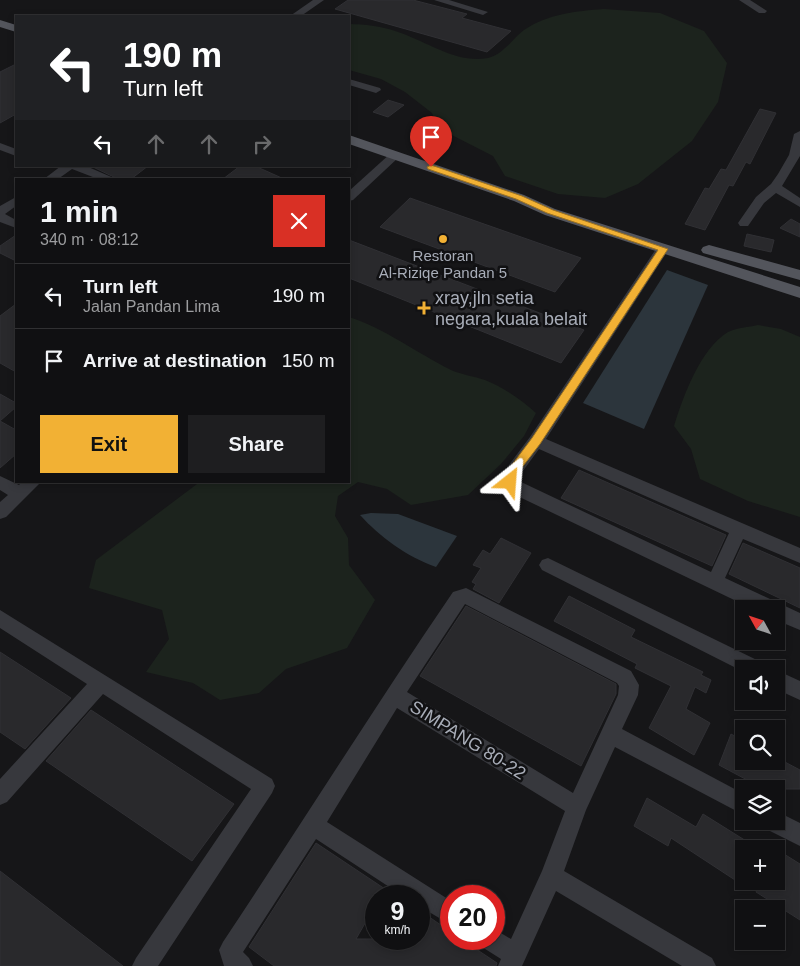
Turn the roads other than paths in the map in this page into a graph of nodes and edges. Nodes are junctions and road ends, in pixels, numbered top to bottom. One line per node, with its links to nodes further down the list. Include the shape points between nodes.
1 (319, 0): 6 (street)
2 (439, 0): 5 (street)
3 (744, 0): 4 (street)
4 (762, 11)
5 (483, 12)
6 (296, 15)
7 (0, 23): 8 (main road)
8 (15, 29)
9 (350, 82): 10 (street)
10 (376, 90)
11 (800, 134): 20 (street, via 795,155)
12 (350, 140): 15 (main road)
13 (0, 146): 14 (street)
14 (15, 153)
15 (395, 155): 21 (street); 22 (main road)
16 (77, 167): 19 (street)
17 (65, 169): 18 (street)
18 (52, 178)
19 (107, 178)
20 (775, 187): 24 (street); 27 (street, via 760,200)
21 (350, 196)
22 (519, 198): 29 (main road, via 550,212); 30 (main road)
23 (15, 202): 25 (street)
24 (800, 203)
25 (0, 212)
26 (0, 217): 28 (street)
27 (744, 223)
28 (15, 224)
29 (663, 249): 31 (main road); 34 (street)
30 (800, 275)
31 (773, 284): 32 (main road); 33 (main road)
32 (800, 284)
33 (800, 293)
34 (536, 441): 39 (street); 42 (street, via 509,478 513,486)
35 (0, 482): 37 (street)
36 (32, 483): 37 (street)
37 (20, 494): 38 (street)
38 (0, 512)
39 (739, 529): 40 (street); 42 (street)
40 (800, 556)
41 (548, 565): 47 (street)
42 (715, 581): 43 (street)
43 (754, 600)
44 (785, 615): 46 (street)
45 (0, 618): 48 (street)
46 (800, 622)
47 (738, 660)
48 (101, 682): 53 (street); 63 (street, via 265,786)
49 (785, 683): 50 (street)
50 (800, 690)
51 (394, 695): 52 (street, SIMPANG 80-22, via 459,598 466,596 624,677 629,685 628,695); 55 (street, SIMPANG 80-22); 56 (street)
52 (611, 734): 54 (street); 55 (street, SIMPANG 80-22)
53 (0, 795)
54 (735, 800)
55 (577, 807): 59 (street)
56 (313, 825): 60 (street); 64 (street, via 231,950 233,959)
57 (785, 827): 58 (street)
58 (800, 835)
59 (551, 876): 62 (street); 65 (street)
60 (440, 907)
61 (502, 950): 62 (street)
62 (513, 960)
63 (144, 966)
64 (241, 966)
65 (704, 966)

